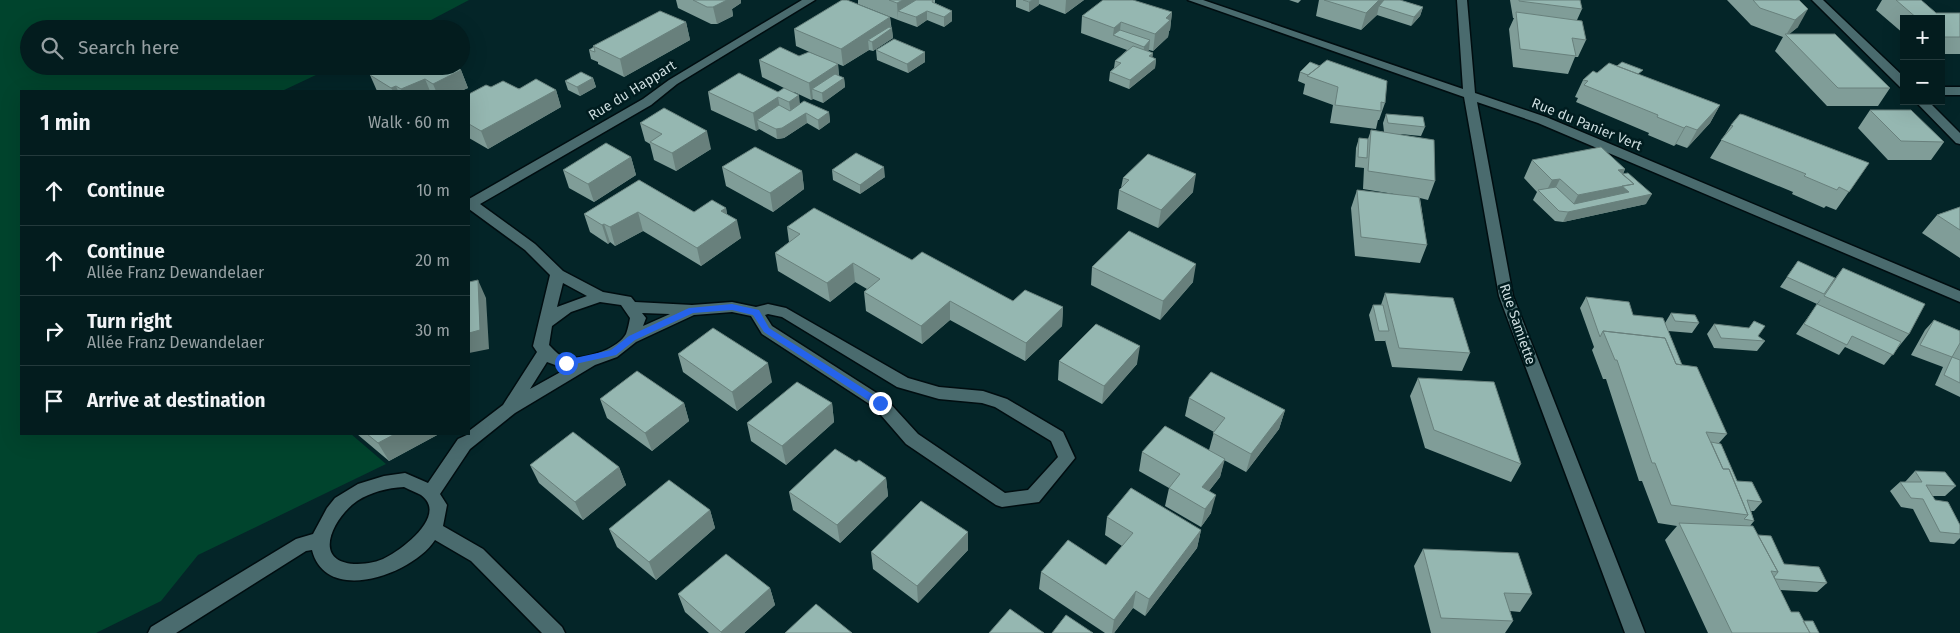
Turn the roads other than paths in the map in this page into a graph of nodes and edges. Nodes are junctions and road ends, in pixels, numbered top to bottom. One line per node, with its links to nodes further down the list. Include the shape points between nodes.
1 (810, 0): 11 (street, Rue du Happart, via 673,82 647,102)
2 (1193, 0): 8 (street, Rue du Panier Vert)
3 (1462, 0): 8 (street, Rue Samiette)
4 (1817, 0): 5 (street)
5 (1900, 80)
6 (1945, 90): 7 (street)
7 (1960, 91)
8 (1469, 94): 15 (street, Rue du Panier Vert, via 1551,124); 29 (street, Rue Samiette, via 1506,296)
9 (1925, 105): 10 (street)
10 (1960, 140)
11 (470, 203)
12 (470, 205): 13 (street, via 530,247)
13 (558, 274): 14 (street); 19 (street)
14 (600, 297): 16 (street, via 626,301); 19 (street, via 566,308)
15 (1960, 297)
16 (630, 307): 17 (street); 20 (street, via 638,318)
17 (692, 310): 18 (street, via 732,307); 20 (street)
18 (756, 312): 18 (street, via 766,330 880,403 912,439 1002,500 1033,497 1067,458 1057,437 1001,404 983,397 939,393 903,383 786,312 768,309)
19 (545, 323): 21 (street, via 541,346)
20 (632, 338): 22 (street, via 614,353)
21 (546, 351): 22 (street, via 550,357 566,363); 23 (street)
22 (597, 358): 23 (street)
23 (509, 409): 24 (street, via 464,444)
24 (432, 492): 25 (street, via 438,502); 26 (street, via 420,484 404,480 368,487 334,510)
25 (432, 529): 26 (street, via 421,544 404,558 364,573 345,572 330,566 321,555); 28 (street, via 477,556)
26 (319, 541): 27 (street, via 302,544)
27 (158, 633)
28 (555, 633)
29 (1635, 633)

